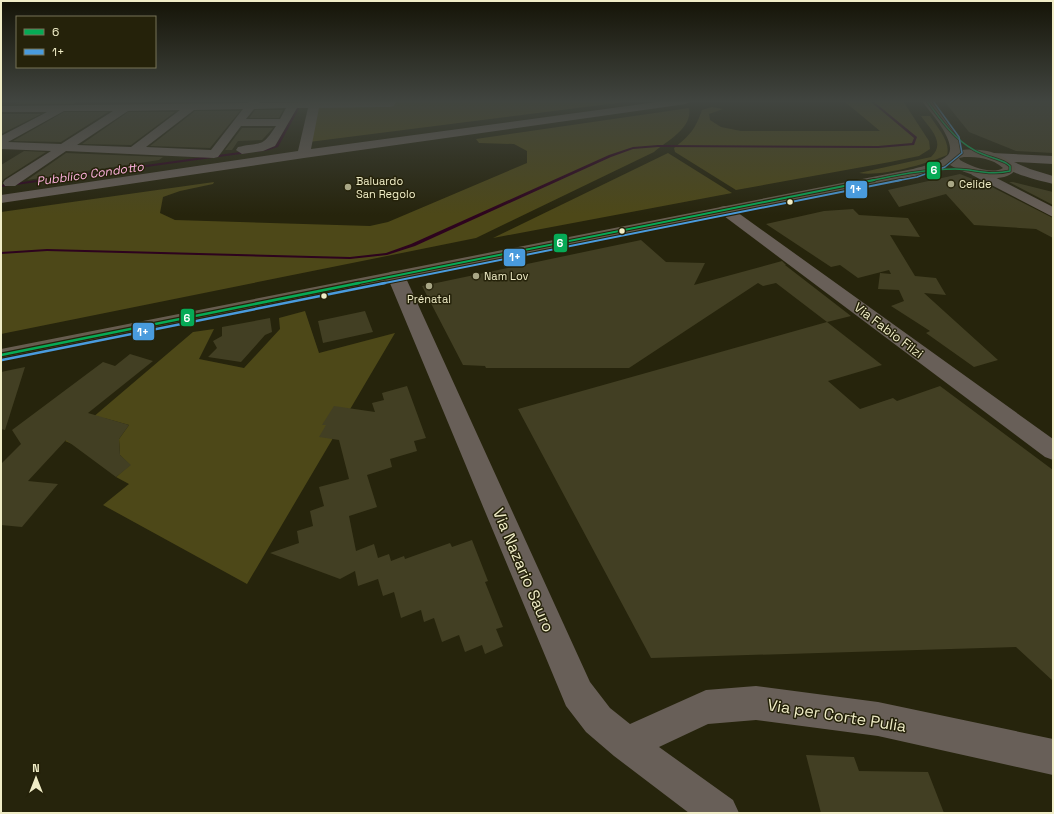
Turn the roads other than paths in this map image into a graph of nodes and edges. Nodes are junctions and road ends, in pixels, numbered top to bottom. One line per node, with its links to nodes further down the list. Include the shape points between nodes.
1 (78, 139): 10 (street)
2 (150, 139): 11 (street)
3 (226, 139): 12 (street)
4 (273, 139): 12 (street, via 267,146)
5 (304, 139): 13 (street)
6 (412, 139): 13 (street)
7 (955, 139): 14 (main road, via 957,152)
8 (959, 139): 15 (main road, via 972,149)
9 (1, 145): 10 (street)
10 (64, 148): 11 (street); 23 (street)
11 (135, 150): 12 (street)
12 (214, 154): 17 (street)
13 (304, 154): 24 (street)
14 (954, 156): 15 (main road, via 965,153); 19 (main road, via 954,162); 20 (main road, via 943,163)
15 (991, 156): 16 (street); 18 (main road)
16 (1053, 160)
17 (143, 164)
18 (1006, 169): 19 (main road); 22 (street)
19 (973, 171): 20 (main road, via 948,169); 26 (street)
20 (915, 172): 25 (main road)
21 (42, 178): 23 (street)
22 (1048, 179)
23 (6, 183)
24 (1, 199)
25 (725, 210): 27 (main road); 29 (street, Via Fabio Filzi)
26 (1053, 213)
27 (396, 276): 28 (main road); 30 (street, Via Nazario Sauro, via 578,694 598,720)
28 (1, 355)
29 (1053, 451)
30 (626, 744): 31 (street, Via per Corte Pulia, via 706,706 756,703 878,719); 32 (street, Via Nazario Sauro)
31 (1053, 757)
32 (720, 813)

